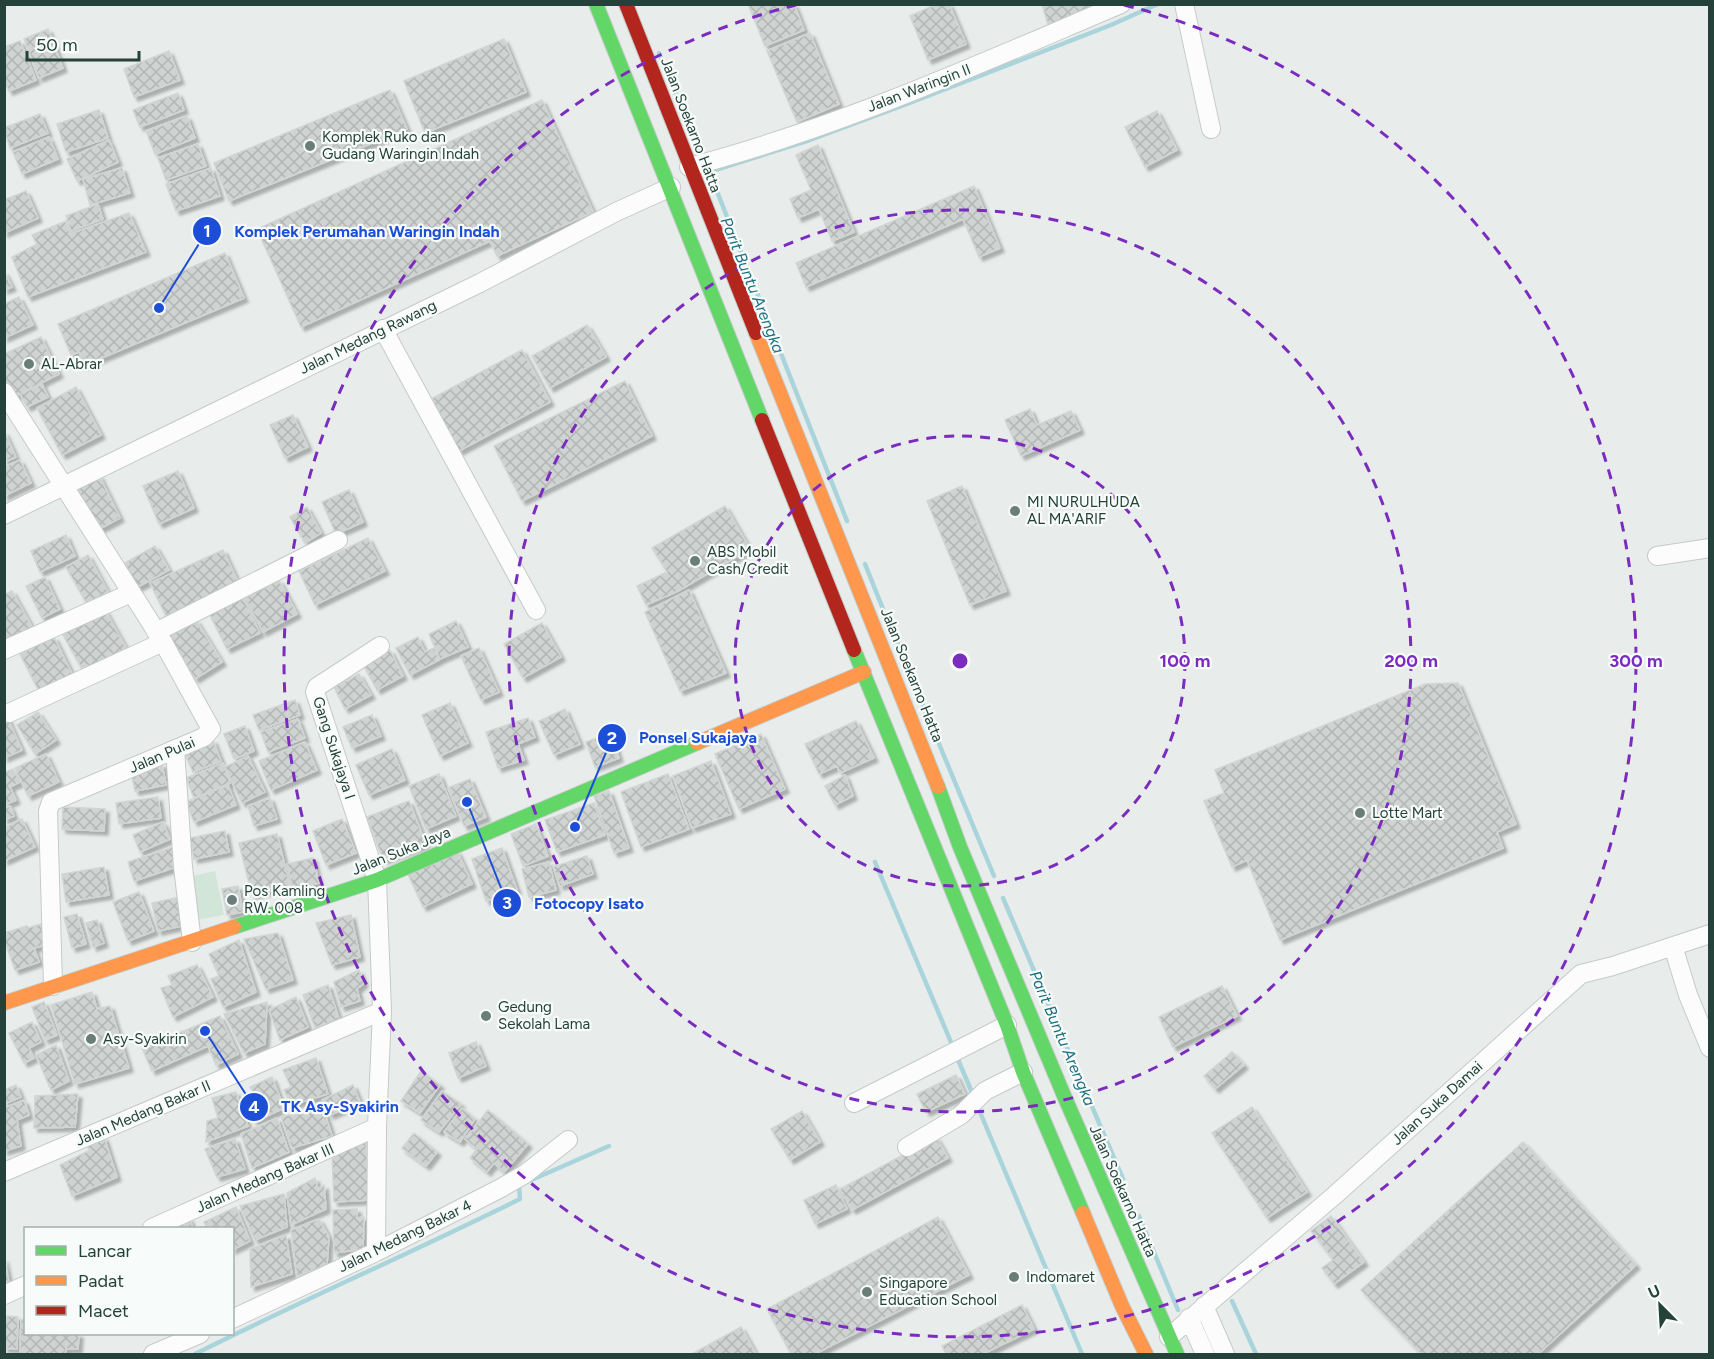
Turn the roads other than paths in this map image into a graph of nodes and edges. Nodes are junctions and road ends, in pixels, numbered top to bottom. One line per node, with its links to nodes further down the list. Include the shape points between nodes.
1 (597, 4): 7 (main road)
2 (626, 4): 6 (main road, Jalan Soekarno Hatta)
3 (1121, 4): 6 (street, Jalan Waringin II, via 805,132)
4 (1184, 4): 5 (street)
5 (1211, 129)
6 (692, 166): 24 (main road, Jalan Soekarno Hatta)
7 (670, 187): 8 (street, Jalan Medang Rawang); 21 (main road)
8 (383, 329): 11 (street, Jalan Medang Rawang); 17 (street)
9 (4, 392): 10 (street, Jalan Pulai)
10 (10, 413): 11 (street, Jalan Pulai)
11 (65, 485): 12 (street, Jalan Medang Rawang); 16 (street, Jalan Pulai)
12 (4, 515)
13 (338, 540): 18 (street)
14 (1710, 548): 15 (street)
15 (1657, 556)
16 (131, 593): 18 (street, Jalan Pulai); 20 (street)
17 (536, 610)
18 (160, 637): 22 (street); 23 (street, Jalan Pulai, via 211,729 204,737)
19 (380, 646): 26 (street, Gang Sukajaya I, via 315,692)
20 (4, 650)
21 (864, 672): 25 (main road); 26 (main road, Jalan Suka Jaya)
22 (9, 713)
23 (175, 749): 28 (street); 30 (street, Jalan Pulai, via 51,802 48,811)
24 (960, 847): 25 (main road); 49 (main road, Jalan Soekarno Hatta)
25 (937, 857): 33 (main road)
26 (377, 880): 28 (main road, Jalan Suka Jaya); 32 (street)
27 (1710, 934): 29 (street, Jalan Suka Damai)
28 (192, 942): 30 (main road, Jalan Suka Jaya)
29 (1673, 946): 34 (street); 45 (street, Jalan Suka Damai, via 1581,974 1335,1195)
30 (53, 987): 31 (main road, Jalan Suka Jaya)
31 (4, 1003)
32 (382, 1011): 37 (street); 40 (street, Jalan Medang Bakar II)
33 (1006, 1025): 35 (main road); 36 (street)
34 (1710, 1048)
35 (1023, 1072): 39 (street, via 985,1091 961,1115); 51 (main road)
36 (854, 1103)
37 (377, 1127): 41 (street, Jalan Medang Bakar III); 42 (street)
38 (568, 1140): 42 (street, Jalan Medang Bakar 4, via 525,1174)
39 (907, 1147)
40 (4, 1172)
41 (154, 1227)
42 (376, 1252): 46 (street, Jalan Medang Bakar 4)
43 (24, 1286): 44 (street)
44 (4, 1295)
45 (1204, 1306): 47 (street, Jalan Suka Damai); 54 (street)
46 (234, 1317)
47 (1189, 1318): 49 (street, Jalan Suka Damai); 53 (street)
48 (198, 1335): 50 (street)
49 (1169, 1337): 52 (main road, Jalan Soekarno Hatta)
50 (153, 1354)
51 (1146, 1354)
52 (1177, 1354)
53 (1205, 1354)
54 (1226, 1354)

